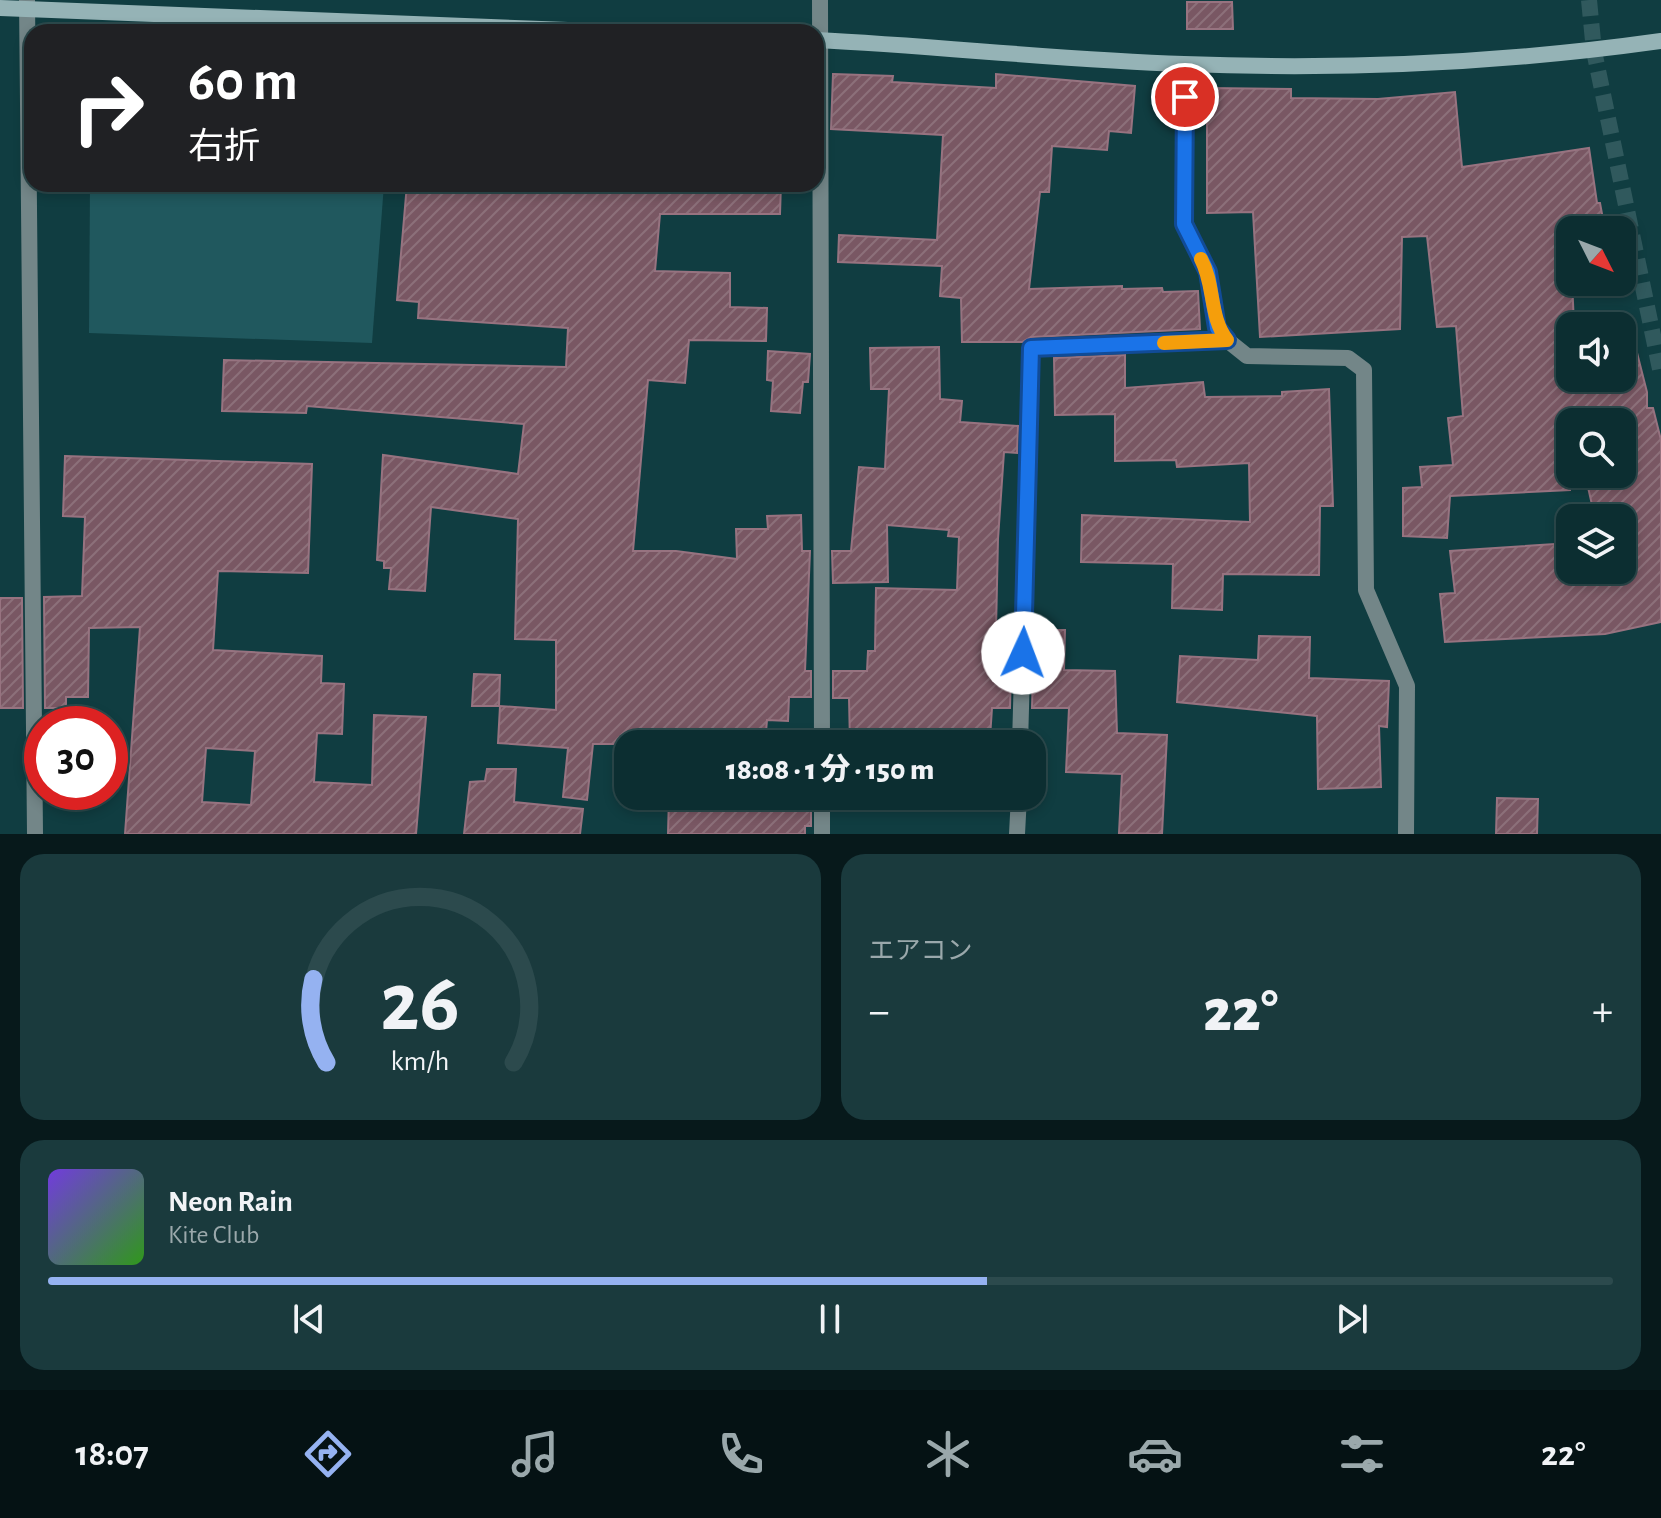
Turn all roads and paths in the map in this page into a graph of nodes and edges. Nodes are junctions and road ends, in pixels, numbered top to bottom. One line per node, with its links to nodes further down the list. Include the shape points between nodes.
1 (820, 0): 6 (street)
2 (26, 4): 3 (street); 4 (street); 5 (street)
3 (0, 8)
4 (26, 24)
5 (451, 24)
6 (819, 24)
7 (824, 40): 9 (street)
8 (1661, 41): 9 (street, via 1436,62)
9 (1185, 65): 12 (street, via 1184,224 1208,272 1217,328)
10 (28, 192): 17 (street)
11 (819, 192): 13 (street)
12 (1227, 340): 14 (street, via 1031,348); 20 (street, via 1247,356 1348,358 1364,370 1366,590 1407,686)
13 (822, 730)
14 (1020, 730)
15 (822, 810): 18 (street)
16 (1018, 810): 19 (street)
17 (35, 834)
18 (822, 834)
19 (1017, 834)
20 (1406, 834)

